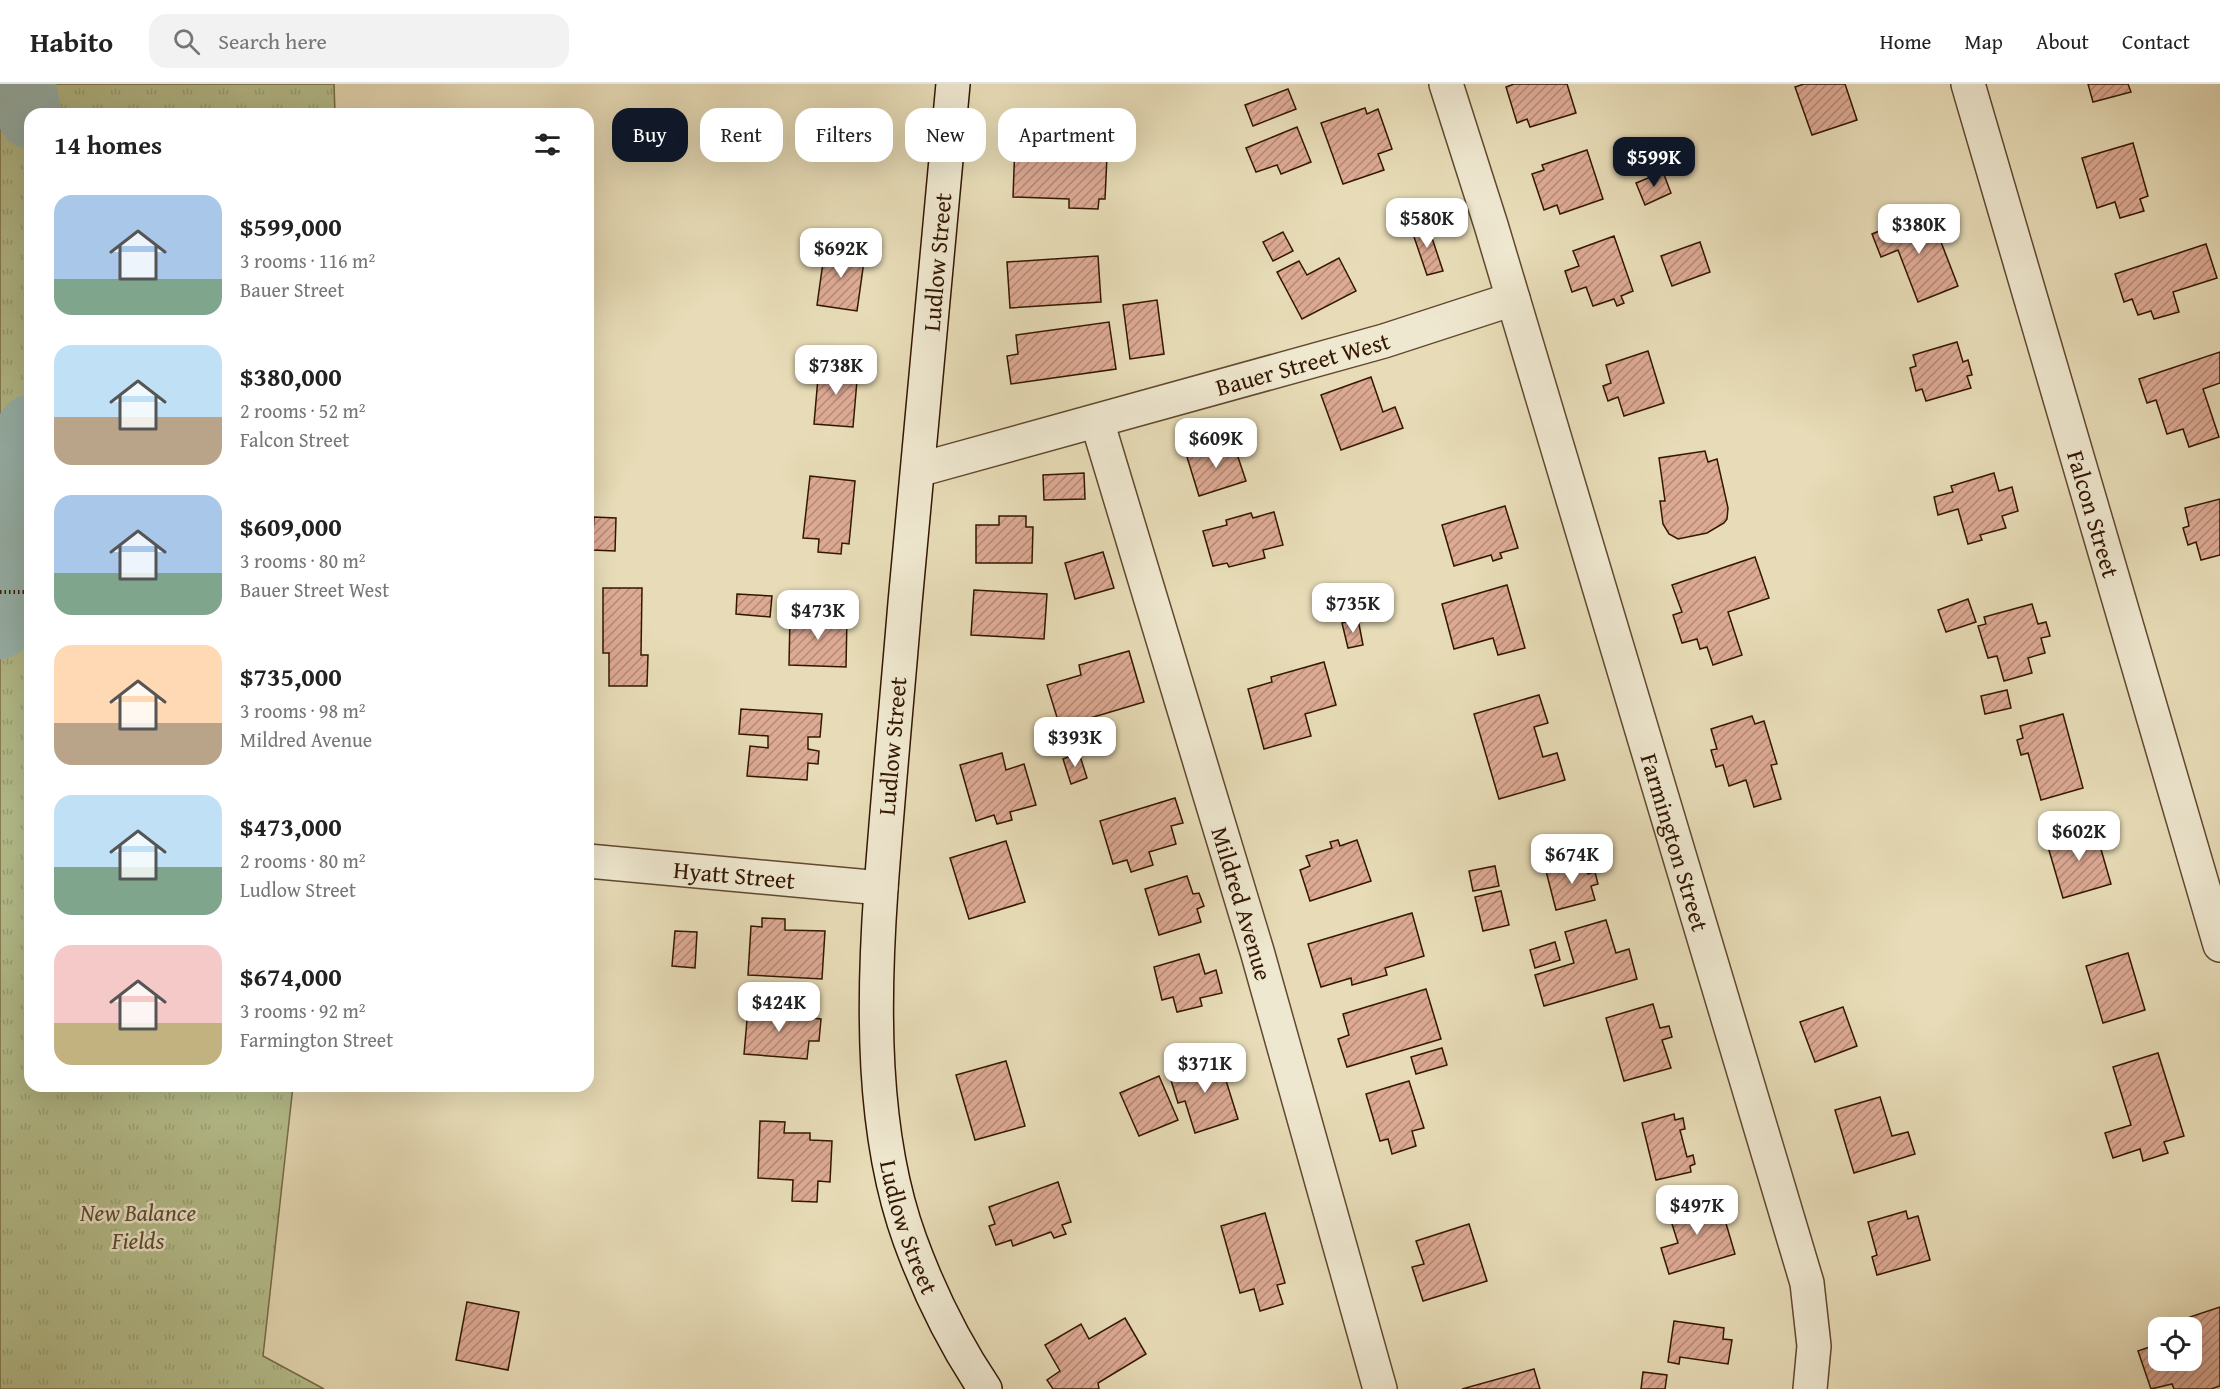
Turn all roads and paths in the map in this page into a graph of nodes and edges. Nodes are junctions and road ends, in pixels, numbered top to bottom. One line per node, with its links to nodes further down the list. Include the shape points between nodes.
1 (953, 84): 6 (street, Ludlow Street)
2 (1446, 84): 4 (street, Farmington Street)
3 (1968, 84): 11 (street, Falcon Street)
4 (1513, 299): 5 (street, Bauer Street West, via 1384,341); 14 (street, Farmington Street, via 1807,1283 1814,1346)
5 (1097, 421): 6 (street, Bauer Street West); 13 (street, Mildred Avenue, via 1257,951)
6 (918, 470): 10 (street, Ludlow Street)
7 (0, 592): 8 (path)
8 (24, 592)
9 (594, 862): 10 (street, Hyatt Street)
10 (881, 888): 12 (street, Ludlow Street, via 876,1032 892,1172 909,1239 937,1306)
11 (2220, 945)
12 (985, 1389)
13 (1380, 1389)
14 (1809, 1389)

